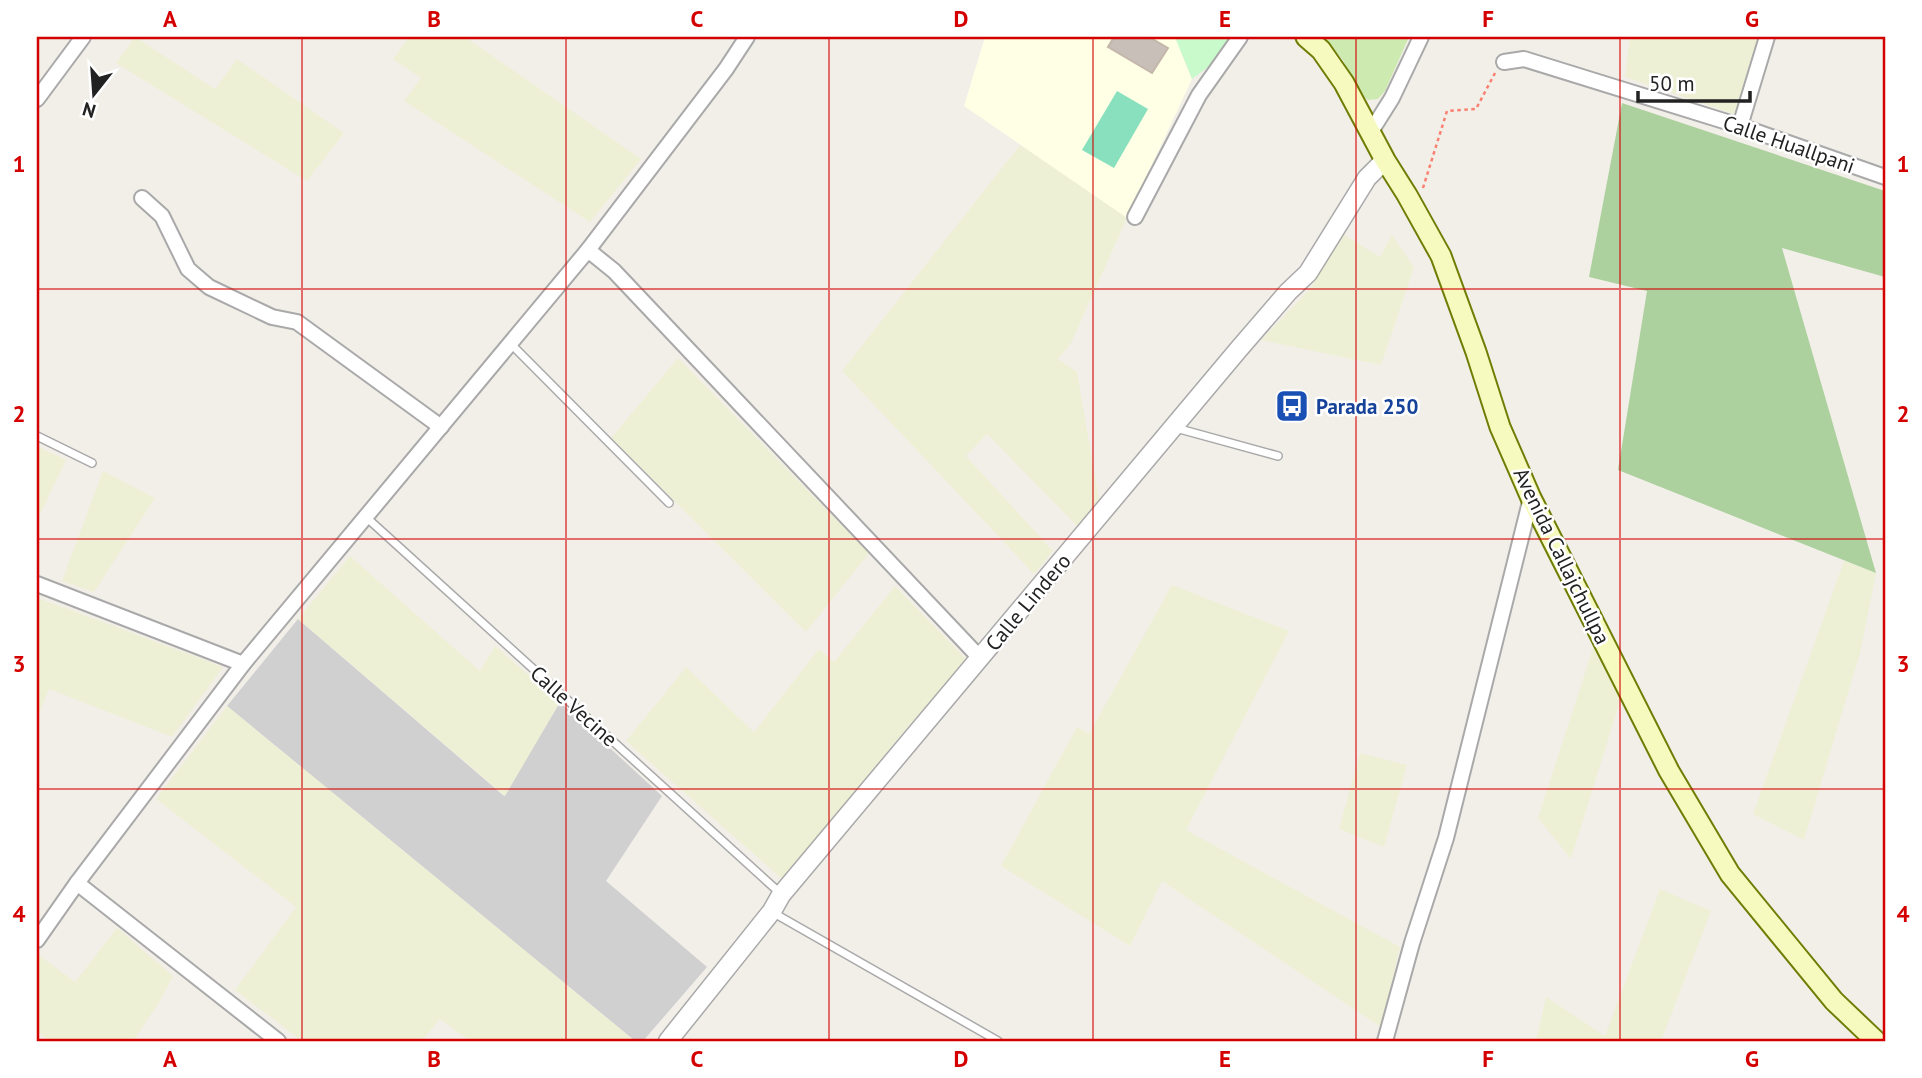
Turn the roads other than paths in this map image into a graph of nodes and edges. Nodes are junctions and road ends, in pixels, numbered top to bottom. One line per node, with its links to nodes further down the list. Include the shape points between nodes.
1 (83, 37): 8 (street)
2 (747, 37): 15 (street)
3 (1240, 37): 14 (street, via 1199,95)
4 (1306, 37): 10 (main road, Avenida Callajchullpa, via 1344,83)
5 (1422, 37): 10 (street)
6 (1767, 37): 9 (street)
7 (1504, 62): 9 (street, Calle Huallpani, via 1524,59)
8 (37, 100)
9 (1740, 126): 12 (street, Calle Huallpani)
10 (1370, 133): 11 (main road, Avenida Callajchullpa)
11 (1385, 160): 18 (street, Calle Lindero, via 1367,178 1308,273); 22 (main road, Avenida Callajchullpa, via 1441,256 1500,427)
12 (1885, 177)
13 (142, 198): 17 (street, via 162,216 188,269 209,288 272,317 297,322)
14 (1135, 217)
15 (588, 250): 16 (street); 26 (street, via 614,271)
16 (510, 344): 17 (street); 23 (lane)
17 (441, 427): 24 (street)
18 (1175, 428): 20 (lane); 26 (street, Calle Lindero)
19 (37, 436): 21 (lane)
20 (1278, 456)
21 (92, 463)
22 (1531, 498): 35 (street, via 1446,838); 36 (main road, Avenida Callajchullpa, via 1669,771 1730,874 1834,1001)
23 (669, 503)
24 (366, 517): 27 (street); 29 (lane, Calle Vecine)
25 (37, 584): 27 (street)
26 (980, 659): 29 (street, Calle Lindero)
27 (243, 664): 28 (street)
28 (77, 883): 31 (street); 32 (street)
29 (781, 895): 30 (street, Calle Lindero)
30 (772, 911): 33 (street, Calle Lindero); 34 (lane)
31 (37, 940)
32 (278, 1041)
33 (668, 1041)
34 (998, 1041)
35 (1385, 1041)
36 (1876, 1041)

